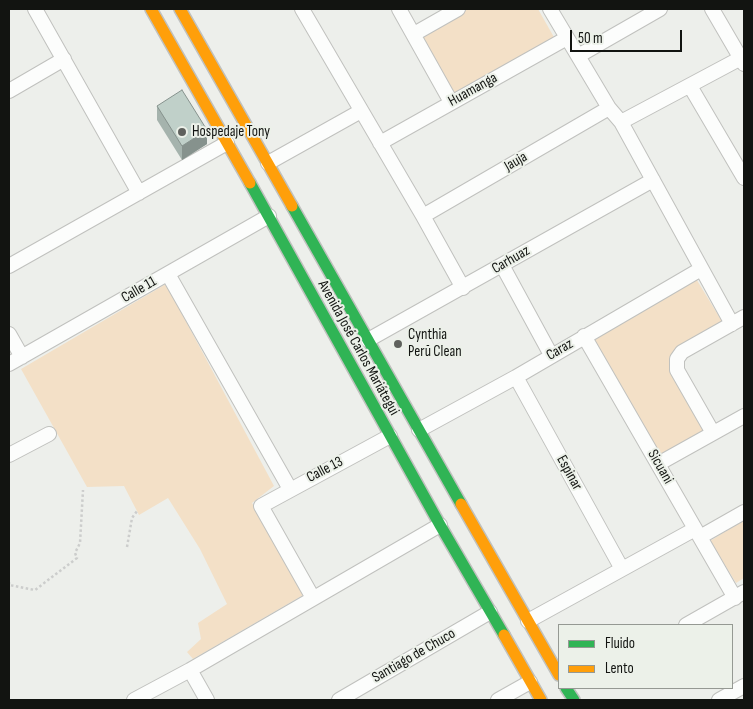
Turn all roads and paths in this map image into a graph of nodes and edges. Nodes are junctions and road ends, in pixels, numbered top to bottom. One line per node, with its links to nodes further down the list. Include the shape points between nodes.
1 (35, 9): 13 (street)
2 (151, 9): 21 (main road, Avenida José Carlos Mariátegui)
3 (180, 9): 24 (main road, Avenida José Carlos Mariátegui)
4 (302, 9): 19 (street)
5 (399, 9): 10 (street)
6 (458, 9): 10 (street)
7 (550, 9): 11 (street)
8 (660, 9): 12 (street)
9 (712, 9): 14 (street)
10 (414, 34): 17 (street)
11 (567, 38): 12 (street); 17 (street, Huamanga)
12 (578, 56): 18 (street)
13 (64, 59): 16 (street); 27 (street)
14 (742, 61): 15 (street)
15 (690, 86): 20 (street); 23 (street)
16 (9, 91)
17 (452, 102): 22 (street, Huamanga)
18 (609, 108): 20 (street); 29 (street, Jauja)
19 (361, 111): 22 (street); 24 (street)
20 (621, 122): 26 (street)
21 (227, 143): 27 (street); 28 (main road, Avenida José Carlos Mariátegui)
22 (380, 143): 29 (street)
23 (740, 162): 25 (street)
24 (268, 163): 30 (main road, Avenida José Carlos Mariátegui)
25 (744, 178)
26 (653, 180): 31 (street, Carhuaz); 33 (street)
27 (139, 193): 32 (street)
28 (269, 216): 30 (main road, Avenida José Carlos Mariátegui); 34 (street, Calle 11)
29 (423, 216): 35 (street)
30 (292, 233): 39 (main road, Avenida José Carlos Mariátegui); 48 (main road, Avenida José Carlos Mariátegui)
31 (502, 265): 35 (street, Carhuaz); 40 (street)
32 (9, 266)
33 (701, 269): 36 (street); 38 (street, Caraz)
34 (168, 274): 41 (street, Calle 11); 51 (street)
35 (462, 288): 39 (street, Carhuaz)
36 (738, 321): 47 (street, via 682,352 677,359 677,370)
37 (9, 334): 41 (street)
38 (584, 336): 40 (street, Caraz); 50 (street, Sicuani)
39 (368, 340): 45 (main road, Avenida José Carlos Mariátegui)
40 (551, 355): 43 (street, Caraz)
41 (22, 357): 42 (street, Calle 11)
42 (9, 364)
43 (516, 377): 45 (street, Caraz); 58 (street, Espinar)
44 (744, 416): 47 (street)
45 (419, 430): 63 (main road, Avenida José Carlos Mariátegui)
46 (49, 434): 49 (street)
47 (713, 434): 50 (street)
48 (390, 436): 51 (street, Calle 13); 55 (main road, Avenida José Carlos Mariátegui)
49 (9, 455)
50 (658, 464): 56 (street, Sicuani)
51 (290, 489): 61 (street, Calle 13, via 261,506)
52 (83, 490): 59 (path, via 77,558 35,590 9,585)
53 (138, 512): 57 (path, via 132,518)
54 (744, 512): 56 (street)
55 (440, 525): 61 (street); 62 (main road, Avenida José Carlos Mariátegui)
56 (697, 533): 58 (street); 60 (street, Sicuani)
57 (127, 547)
58 (622, 569): 63 (street)
59 (9, 582)
60 (739, 595): 64 (street)
61 (314, 598): 65 (street)
62 (490, 612): 67 (main road, Avenida José Carlos Mariátegui); 71 (street, Santiago de Chuco)
63 (528, 621): 66 (main road, Avenida José Carlos Mariátegui)
64 (688, 624)
65 (190, 670): 69 (street); 70 (street)
66 (558, 674)
67 (530, 682): 72 (street); 73 (main road, Avenida José Carlos Mariátegui)
68 (744, 686): 74 (street)
69 (134, 700)
70 (207, 700)
71 (338, 700)
72 (498, 700)
73 (541, 700)
74 (719, 700)

